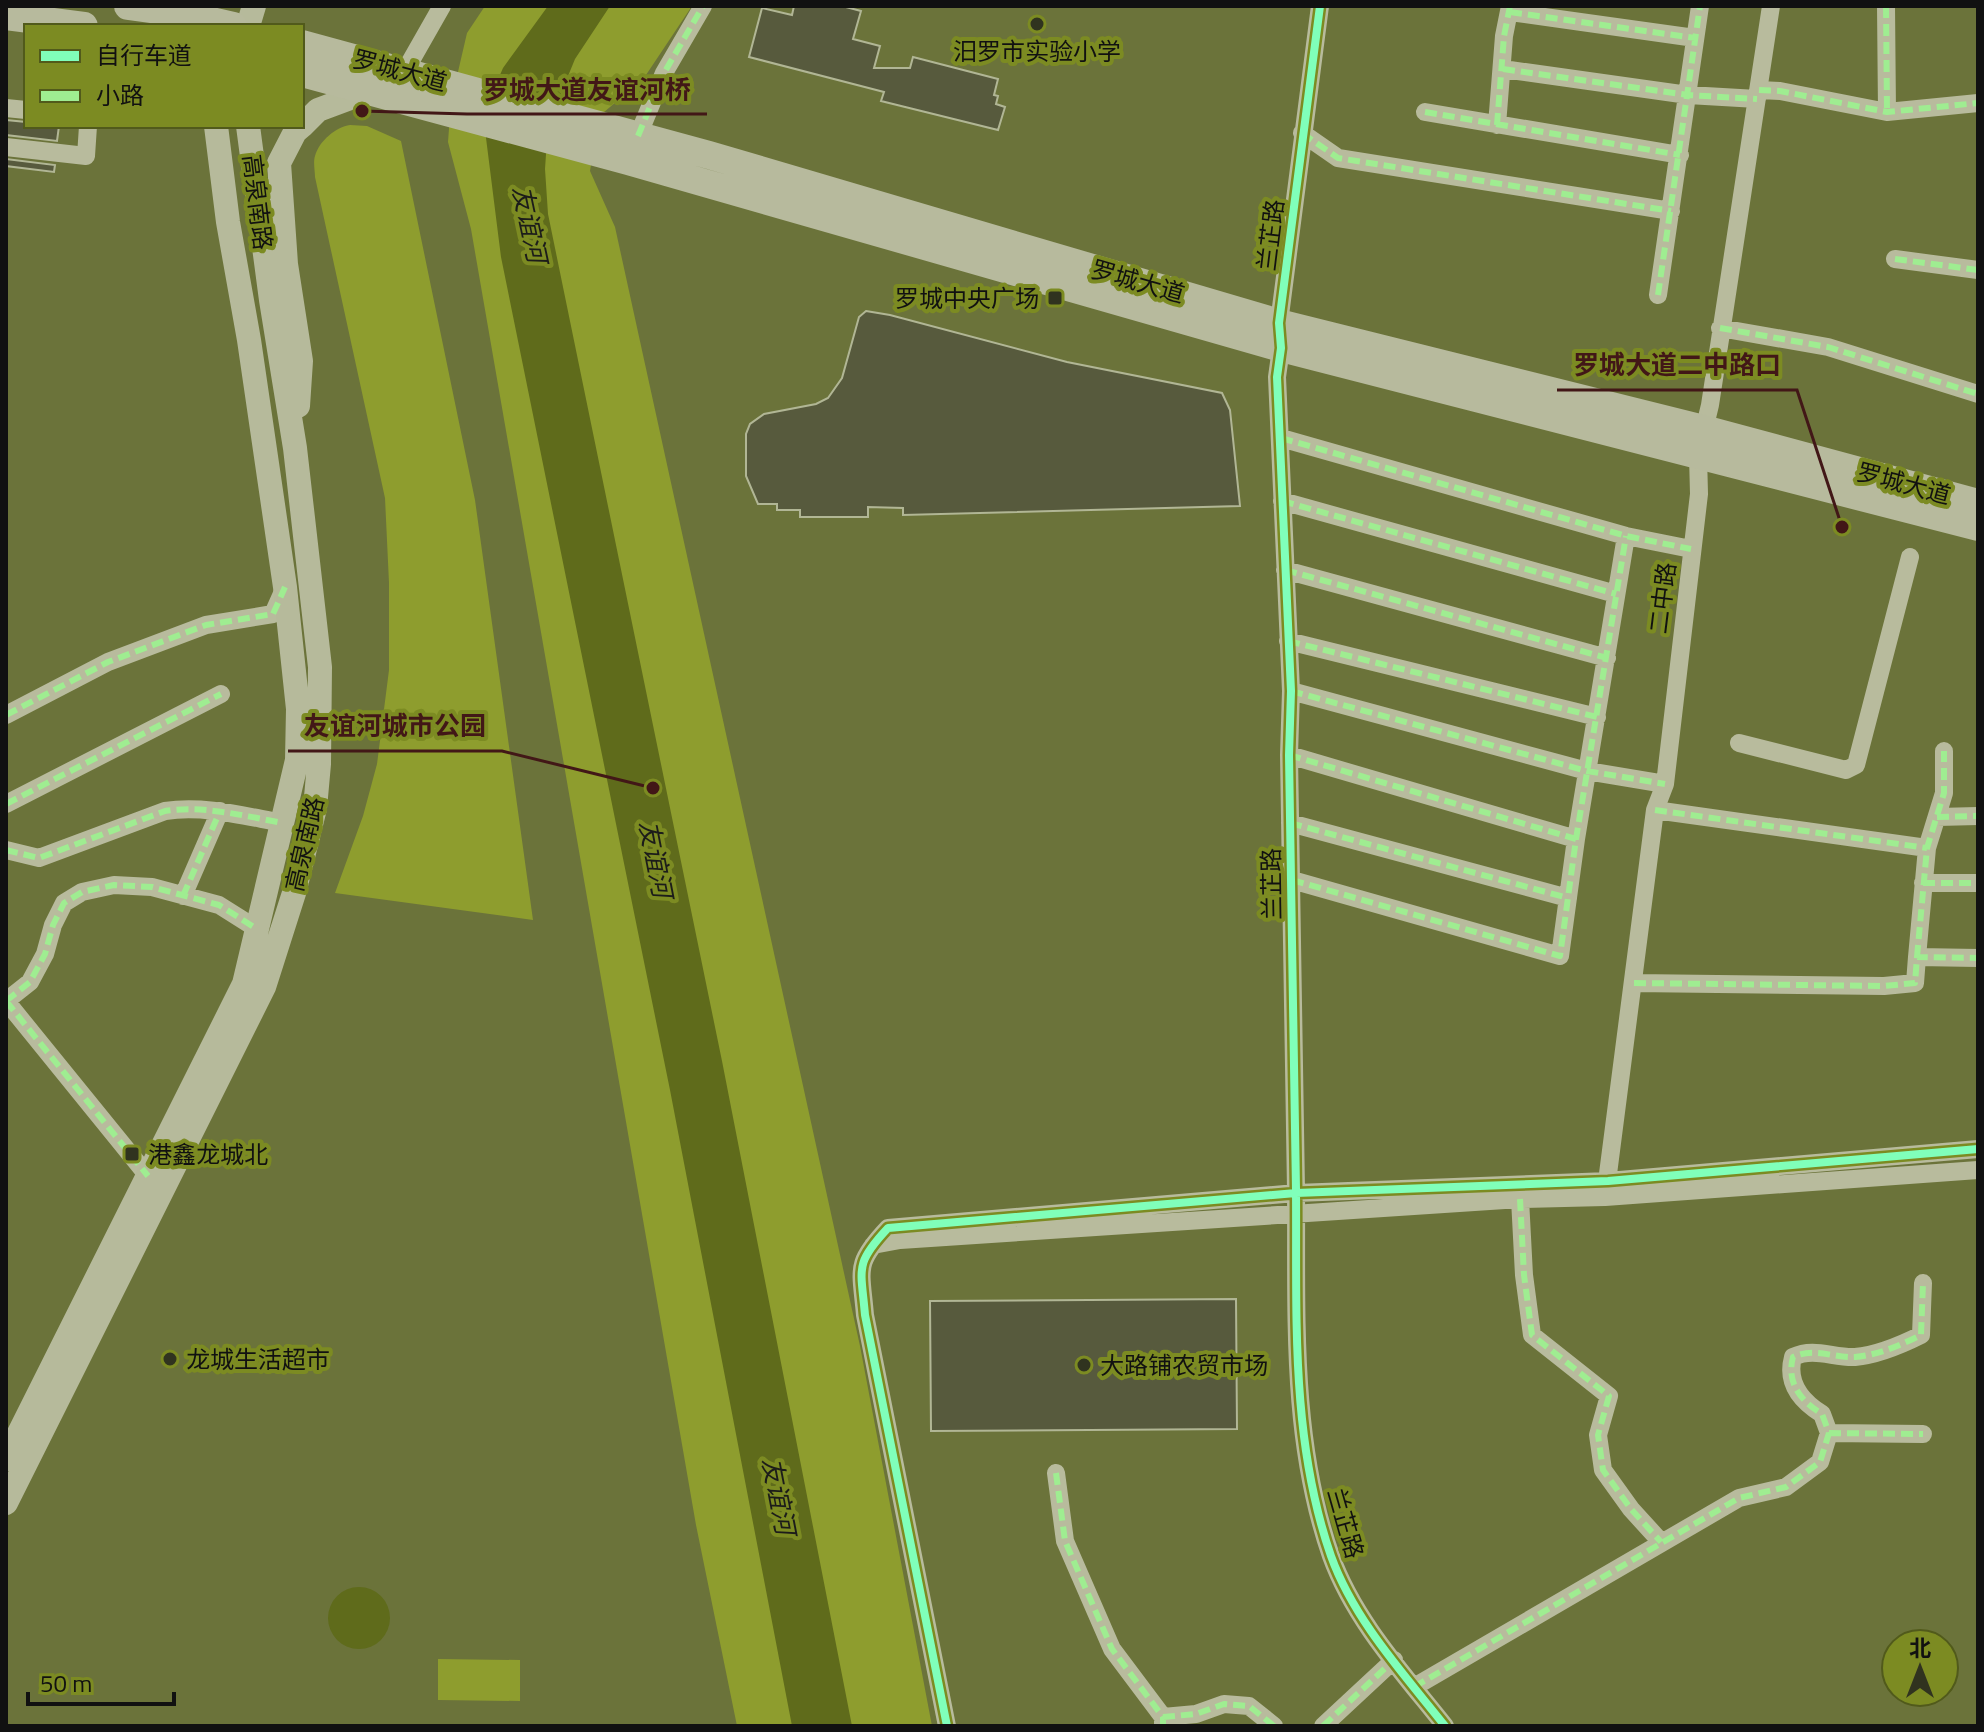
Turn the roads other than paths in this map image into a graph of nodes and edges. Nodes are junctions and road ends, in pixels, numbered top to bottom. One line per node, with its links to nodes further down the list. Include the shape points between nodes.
1 (128, 6): 10 (highway)
2 (442, 6): 15 (street)
3 (703, 6): 30 (street, via 664,73)
4 (1320, 6): 29 (street, 兰芷路)
5 (1700, 6): 12 (street)
6 (1771, 6): 18 (street, 二中路)
7 (1886, 6): 22 (street)
8 (1510, 9): 12 (street); 14 (street)
9 (6, 16): 11 (highway)
10 (219, 20)
11 (68, 24)
12 (1695, 38): 19 (street)
13 (304, 45): 15 (highway, 罗城大道)
14 (1503, 69): 19 (street); 24 (street)
15 (405, 71): 30 (highway, 罗城大道)
16 (304, 74): 17 (highway, 罗城大道)
17 (369, 91): 23 (main road, via 318,110); 30 (highway, 罗城大道, via 457,115)
18 (1758, 94): 19 (street); 22 (street, via 1780,91); 37 (street, 二中路)
19 (1688, 95): 32 (street)
20 (1978, 103): 22 (street)
21 (1425, 112): 24 (street)
22 (1887, 112)
23 (304, 124)
24 (1497, 125): 32 (street)
25 (88, 128): 31 (street, via 86,156)
26 (216, 128): 50 (main road, 高泉南路)
27 (248, 128): 42 (main road, 高泉南路)
28 (300, 128): 42 (main road, via 279,163 286,264 301,361)
29 (1302, 133): 33 (street, via 1338,158); 38 (street, 兰芷路)
30 (633, 144): 38 (highway, 罗城大道)
31 (6, 147)
32 (1680, 155): 33 (street)
33 (1671, 211): 36 (street)
34 (1895, 259): 35 (street)
35 (1978, 270)
36 (1658, 295)
37 (1720, 328): 39 (street, via 1828,347); 41 (street, 二中路)
38 (1280, 336): 40 (street, 兰芷路); 41 (highway, 罗城大道)
39 (1978, 394)
40 (1281, 438): 43 (street, 兰芷路); 46 (street)
41 (1701, 442): 44 (highway, 罗城大道); 45 (highway, 罗城大道); 47 (street, 二中路)
42 (295, 448): 96 (main road, 高泉南路, via 320,667 320,719 315,808 294,893 264,987)
43 (1282, 501): 49 (street, 兰芷路); 51 (street)
44 (1978, 503)
45 (1978, 527)
46 (1626, 536): 47 (street); 51 (street)
47 (1691, 549): 62 (street, 二中路)
48 (1910, 557): 58 (street, via 1856,765 1846,770)
49 (1285, 570): 52 (street, 兰芷路); 53 (street)
50 (285, 587): 56 (street, via 273,614 206,625 108,662); 68 (main road, 高泉南路, via 298,709 297,760)
51 (1616, 594): 53 (street)
52 (1288, 641): 54 (street, 兰芷路); 57 (street)
53 (1607, 658): 57 (street)
54 (1291, 691): 60 (street, 兰芷路); 61 (street)
55 (221, 694): 63 (street)
56 (6, 715)
57 (1597, 717): 61 (street)
58 (1739, 743)
59 (1944, 751): 67 (street, via 1944,793)
60 (1289, 755): 69 (street, 兰芷路); 70 (street)
61 (1587, 771): 62 (street); 70 (street)
62 (1665, 784): 64 (street, 二中路)
63 (6, 804)
64 (1655, 810): 71 (street); 81 (street, 二中路)
65 (220, 811): 68 (street); 72 (street, via 165,811 39,858); 76 (street)
66 (1978, 816): 67 (street)
67 (1937, 817): 71 (street)
68 (283, 823): 78 (main road, 高泉南路)
69 (1290, 823): 73 (street, 兰芷路); 77 (street)
70 (1576, 839): 77 (street)
71 (1927, 848): 74 (street)
72 (6, 850)
73 (1292, 880): 77 (street, via 1560,956); 87 (street, 兰芷路)
74 (1923, 883): 75 (street); 79 (street)
75 (1978, 883)
76 (183, 896): 78 (street, via 219,905); 82 (street, via 152,887 114,885 82,892 64,903 30,982)
77 (1568, 898)
78 (257, 929): 85 (main road, 高泉南路, via 244,984)
79 (1917, 957): 80 (street); 81 (street, via 1915,983)
80 (1978, 958)
81 (1634, 983): 86 (street, 二中路)
82 (6, 1001): 85 (street)
83 (1978, 1149): 86 (street)
84 (1978, 1170): 86 (street)
85 (148, 1176): 94 (main road, 高泉南路)
86 (1607, 1189): 87 (street); 88 (street)
87 (1296, 1193): 89 (street, 兰芷路); 90 (street, via 888,1228)
88 (1520, 1199): 89 (street); 97 (street, via 1532,1335 1609,1396 1598,1435 1603,1470)
89 (1296, 1213): 90 (street); 98 (street, 兰芷路, via 1297,1371 1317,1504 1332,1557 1357,1611)
90 (873, 1245): 101 (street, via 860,1265 865,1315)
91 (1923, 1283): 92 (street, via 1921,1335 1855,1357 1805,1351 1793,1357 1795,1388 1822,1414)
92 (1829, 1433): 93 (street); 97 (street, via 1820,1462 1786,1487 1739,1498)
93 (1923, 1434)
94 (6, 1459)
95 (1056, 1473): 100 (street, via 1065,1541 1112,1649)
96 (6, 1503)
97 (1661, 1542): 99 (street)
98 (1394, 1660): 99 (street, 兰芷路); 103 (street)
99 (1414, 1687): 104 (street, 兰芷路)
100 (1163, 1722): 102 (street, via 1224,1704 1249,1706)
101 (947, 1726)
102 (1274, 1726)
103 (1323, 1726)
104 (1445, 1726)

